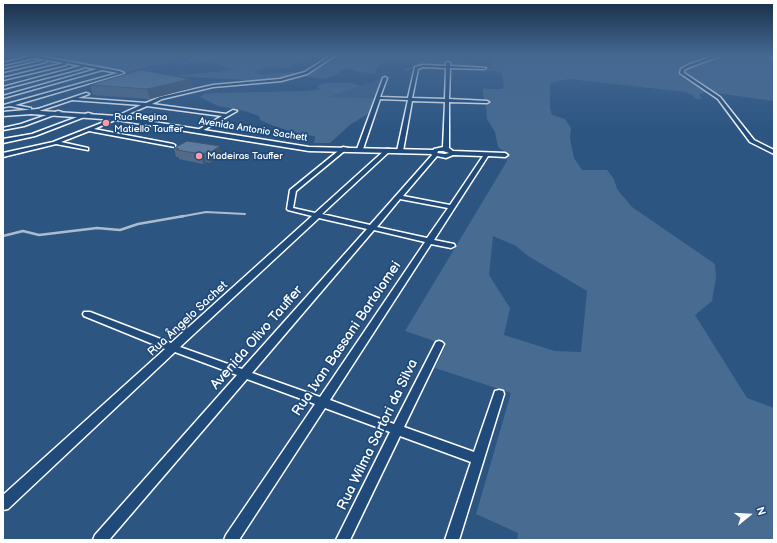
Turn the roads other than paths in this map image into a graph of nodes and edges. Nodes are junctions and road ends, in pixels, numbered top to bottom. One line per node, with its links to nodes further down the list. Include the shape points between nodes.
1 (28, 81): 9 (street)
2 (58, 81): 11 (street)
3 (92, 81): 18 (street)
4 (265, 81): 17 (street, via 213,86)
5 (384, 81): 12 (street)
6 (413, 81): 14 (street)
7 (448, 81): 15 (street)
8 (694, 81): 37 (street, via 719,98 752,141)
9 (3, 88)
10 (87, 94): 13 (street)
11 (3, 97)
12 (378, 98): 14 (street); 33 (street)
13 (72, 99): 17 (street); 19 (street)
14 (409, 99): 15 (street); 36 (street)
15 (447, 100): 16 (street); 34 (street)
16 (487, 102)
17 (146, 104): 24 (street); 25 (street)
18 (6, 105): 19 (street, Avenida Antonio Sachett)
19 (31, 110): 21 (street, Avenida Antonio Sachett); 22 (street)
20 (235, 111): 24 (street)
21 (58, 113): 23 (street, Avenida Antonio Sachett); 26 (street, via 22,126)
22 (3, 114)
23 (88, 115): 25 (street, Avenida Antonio Sachett); 29 (street, via 32,135)
24 (226, 115): 28 (street)
25 (119, 117): 27 (street); 28 (street, Avenida Antonio Sachett)
26 (3, 129)
27 (88, 130): 30 (street); 31 (street)
28 (200, 130): 33 (street, Avenida Antonio Sachett, via 309,149)
29 (3, 141)
30 (55, 143): 32 (street); 41 (street)
31 (174, 146)
32 (86, 149)
33 (350, 149): 35 (street, Avenida Antonio Sachett); 45 (street, via 293,190 290,209)
34 (446, 149): 38 (street); 39 (street, via 439,149)
35 (388, 150): 36 (street, Avenida Antonio Sachett); 45 (street, Rua Ângelo Sachet)
36 (400, 151): 39 (street, Avenida Antonio Sachett)
37 (774, 152)
38 (452, 153): 39 (street, via 446,156); 40 (street)
39 (435, 154): 43 (street, Avenida Olivo Tauffer)
40 (487, 154): 42 (street); 44 (street, Rua Ivan Bassani Bartolomei)
41 (3, 155)
42 (506, 155)
43 (399, 197): 44 (street); 46 (street, Avenida Olivo Tauffer)
44 (452, 207): 47 (street, Rua Ivan Bassani Bartolomei)
45 (318, 215): 46 (street); 51 (street, Rua Ângelo Sachet)
46 (372, 227): 47 (street); 52 (street, Avenida Olivo Tauffer)
47 (430, 241): 48 (street); 54 (street, Rua Ivan Bassani Bartolomei)
48 (451, 246)
49 (87, 314): 51 (street)
50 (439, 344): 55 (street, Rua Wilma Sartori da Silva)
51 (173, 348): 52 (street); 57 (street, Rua Ângelo Sachet)
52 (245, 373): 54 (street); 58 (street, Avenida Olivo Tauffer)
53 (499, 394): 56 (street)
54 (322, 402): 55 (street); 59 (street, Rua Ivan Bassani Bartolomei)
55 (397, 430): 56 (street); 60 (street, Rua Wilma Sartori da Silva)
56 (478, 460): 61 (street)
57 (3, 504)
58 (100, 540)
59 (231, 540)
60 (343, 540)
61 (452, 540)

